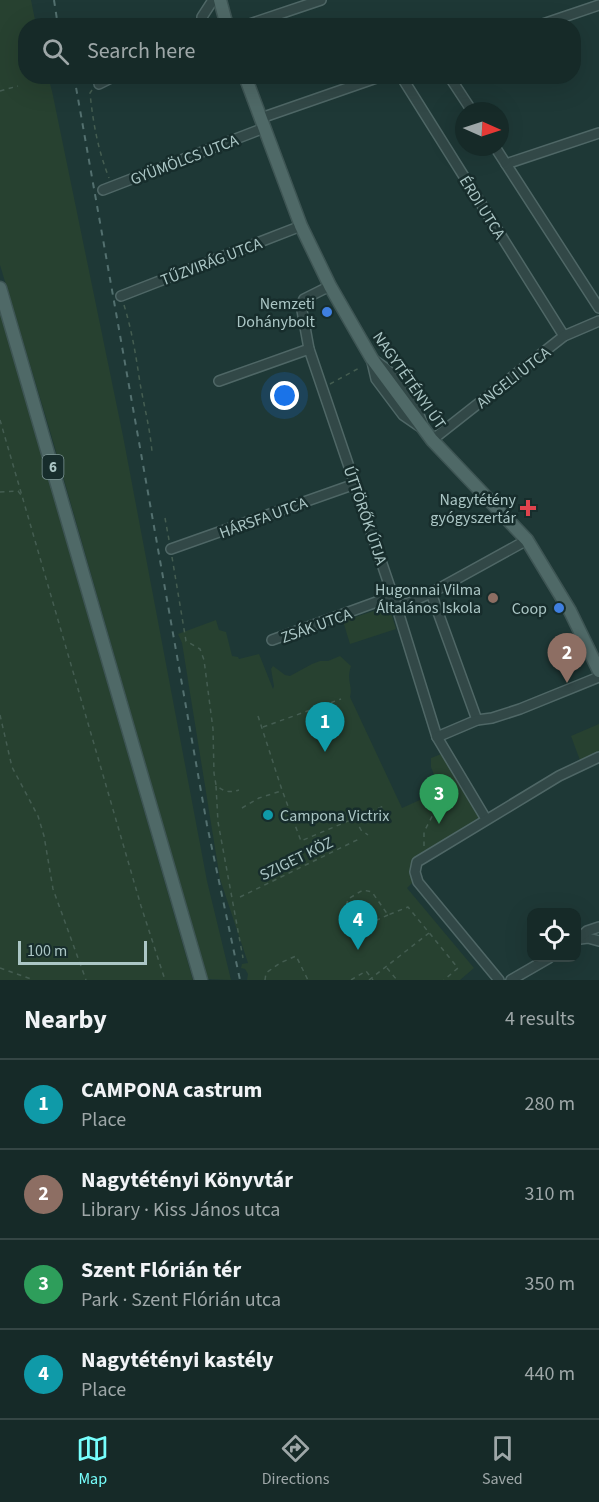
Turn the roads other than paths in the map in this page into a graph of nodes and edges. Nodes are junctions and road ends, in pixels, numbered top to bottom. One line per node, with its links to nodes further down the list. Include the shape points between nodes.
1 (213, 0): 5 (street)
2 (220, 0): 6 (main road)
3 (321, 0): 7 (street)
4 (599, 5): 8 (street)
5 (202, 18)
6 (225, 18)
7 (268, 18)
8 (561, 18)
9 (248, 84): 14 (main road, NAGYTÉTÉNYI ÚT)
10 (362, 84): 14 (street, GYÜMÖLCS UTCA)
11 (406, 84): 25 (street, ÉRDI UTCA)
12 (454, 84): 13 (street)
13 (466, 102)
14 (263, 123): 18 (street, GYÜMÖLCS UTCA); 19 (main road, NAGYTÉTÉNYI ÚT)
15 (599, 133): 17 (street)
16 (501, 156): 17 (street)
17 (506, 164): 23 (street)
18 (108, 188)
19 (302, 226): 20 (main road, NAGYTÉTÉNYI ÚT); 22 (street, TŰZVIRÁG UTCA)
20 (330, 286): 26 (street, ÚTTÖRŐK ÚTJA, via 304,299 301,305); 28 (main road, NAGYTÉTÉNYI ÚT, via 372,359)
21 (0, 288): 47 (main road, 6)
22 (123, 296)
23 (599, 308)
24 (599, 321): 25 (street, ANGELI UTCA)
25 (564, 336): 28 (street, ANGELI UTCA)
26 (309, 349): 27 (street); 29 (street, ÚTTÖRŐK ÚTJA)
27 (219, 381)
28 (428, 435): 30 (main road, NAGYTÉTÉNYI ÚT)
29 (355, 484): 31 (street, HÁRSFA UTCA); 33 (street, ÚTTÖRŐK ÚTJA)
30 (527, 540): 32 (street); 36 (main road, NAGYTÉTÉNYI ÚT, via 570,611)
31 (171, 549)
32 (431, 593): 34 (street); 38 (street)
33 (393, 596): 34 (street, ÚTTÖRŐK ÚTJA); 35 (street, ZSÁK UTCA)
34 (397, 608): 39 (street, ÚTTÖRŐK ÚTJA)
35 (272, 640)
36 (599, 671)
37 (599, 677): 38 (street, via 520,709)
38 (477, 720): 39 (street)
39 (437, 737): 41 (street, ÚTTÖRŐK ÚTJA)
40 (599, 757): 41 (street)
41 (486, 819): 48 (street, via 421,858 415,867 418,882)
42 (599, 927): 43 (street)
43 (581, 937)
44 (581, 939): 45 (street)
45 (599, 941)
46 (541, 962): 49 (street)
47 (201, 980)
48 (499, 980)
49 (511, 980)

